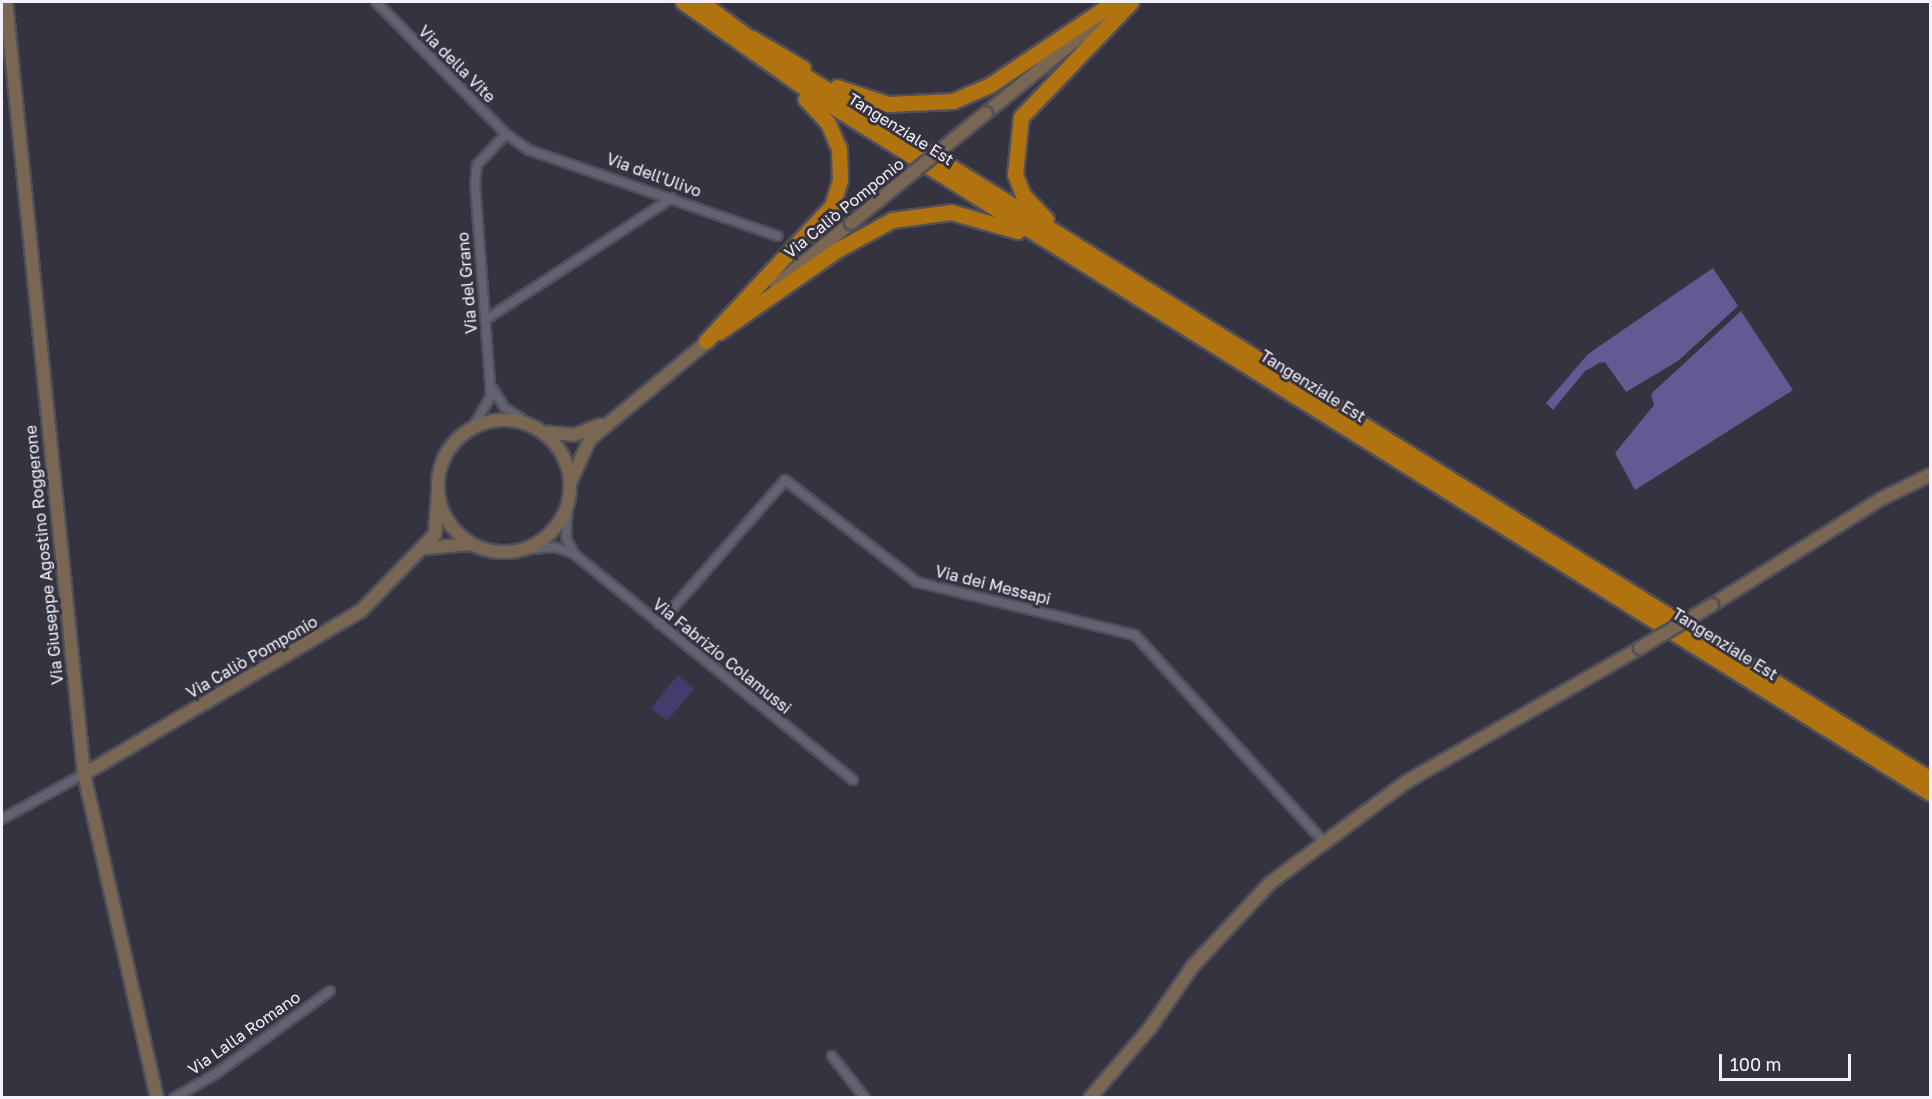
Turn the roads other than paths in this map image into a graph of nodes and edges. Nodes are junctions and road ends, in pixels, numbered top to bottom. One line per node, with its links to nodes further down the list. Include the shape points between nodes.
1 (6, 2): 31 (street, Via Giuseppe Agostino Roggerone)
2 (376, 2): 10 (street, Via della Vite)
3 (683, 2): 8 (highway, Tangenziale Est)
4 (701, 2): 9 (highway, Tangenziale Est)
5 (1114, 2): 9 (highway, via 990,85 933,105 888,104 851,94)
6 (1123, 2): 16 (street, Via Caliò Pomponio, bridge)
7 (1131, 2): 14 (highway, via 1029,103 1016,130 1014,160 1023,195 1038,212)
8 (727, 36): 13 (highway, Tangenziale Est); 17 (highway, via 819,111 839,149 840,179 832,206 818,226)
9 (747, 37): 14 (highway, Tangenziale Est)
10 (506, 135): 11 (street, Via dell'Ulivo, via 519,144); 15 (street, Via del Grano, via 477,165)
11 (672, 198): 12 (street, Via dell'Ulivo); 15 (street)
12 (778, 236)
13 (1113, 282): 16 (highway, via 1006,226 970,214 933,212 873,227); 34 (highway, Tangenziale Est)
14 (1136, 283): 32 (highway, Tangenziale Est)
15 (485, 320): 18 (street, Via del Grano)
16 (719, 332): 17 (street, Via Caliò Pomponio)
17 (706, 341): 19 (street, Via Caliò Pomponio)
18 (490, 380): 20 (street, via 490,404); 21 (street, via 505,408)
19 (614, 417): 21 (street, Via Caliò Pomponio, via 574,435); 23 (street, Via Caliò Pomponio, via 583,447)
20 (473, 427): 21 (street, Via Caliò Pomponio, via 493,421); 24 (street, Via Caliò Pomponio, via 445,456)
21 (536, 429): 23 (street, Via Caliò Pomponio, via 561,452)
22 (1930, 475): 36 (street, bridge, via 1881,499 1515,724 1420,773)
23 (570, 482): 25 (street, Via Caliò Pomponio)
24 (438, 490): 26 (street, via 449,522); 27 (street, Via Caliò Pomponio, via 438,527)
25 (568, 503): 28 (street, Via Caliò Pomponio, via 546,537); 29 (street, via 565,532)
26 (473, 544): 27 (street, via 434,544); 28 (street)
27 (423, 550): 31 (street, Via Caliò Pomponio, via 361,611)
28 (521, 550): 29 (street, via 555,547)
29 (574, 554): 30 (street, Via Fabrizio Colamussi)
30 (659, 624): 33 (street, Via Fabrizio Colamussi); 36 (street, Via dei Messapi, via 785,480 917,582 1135,635)
31 (84, 774): 35 (street); 39 (street, Via Giuseppe Agostino Roggerone)
32 (1930, 779)
33 (853, 780)
34 (1930, 793)
35 (2, 819)
36 (1326, 843): 42 (street, via 1241,909)
37 (330, 991): 40 (street, Via Lalla Romano, via 214,1075)
38 (832, 1056): 41 (street)
39 (158, 1098)
40 (174, 1098)
41 (864, 1098)
42 (1090, 1098)

